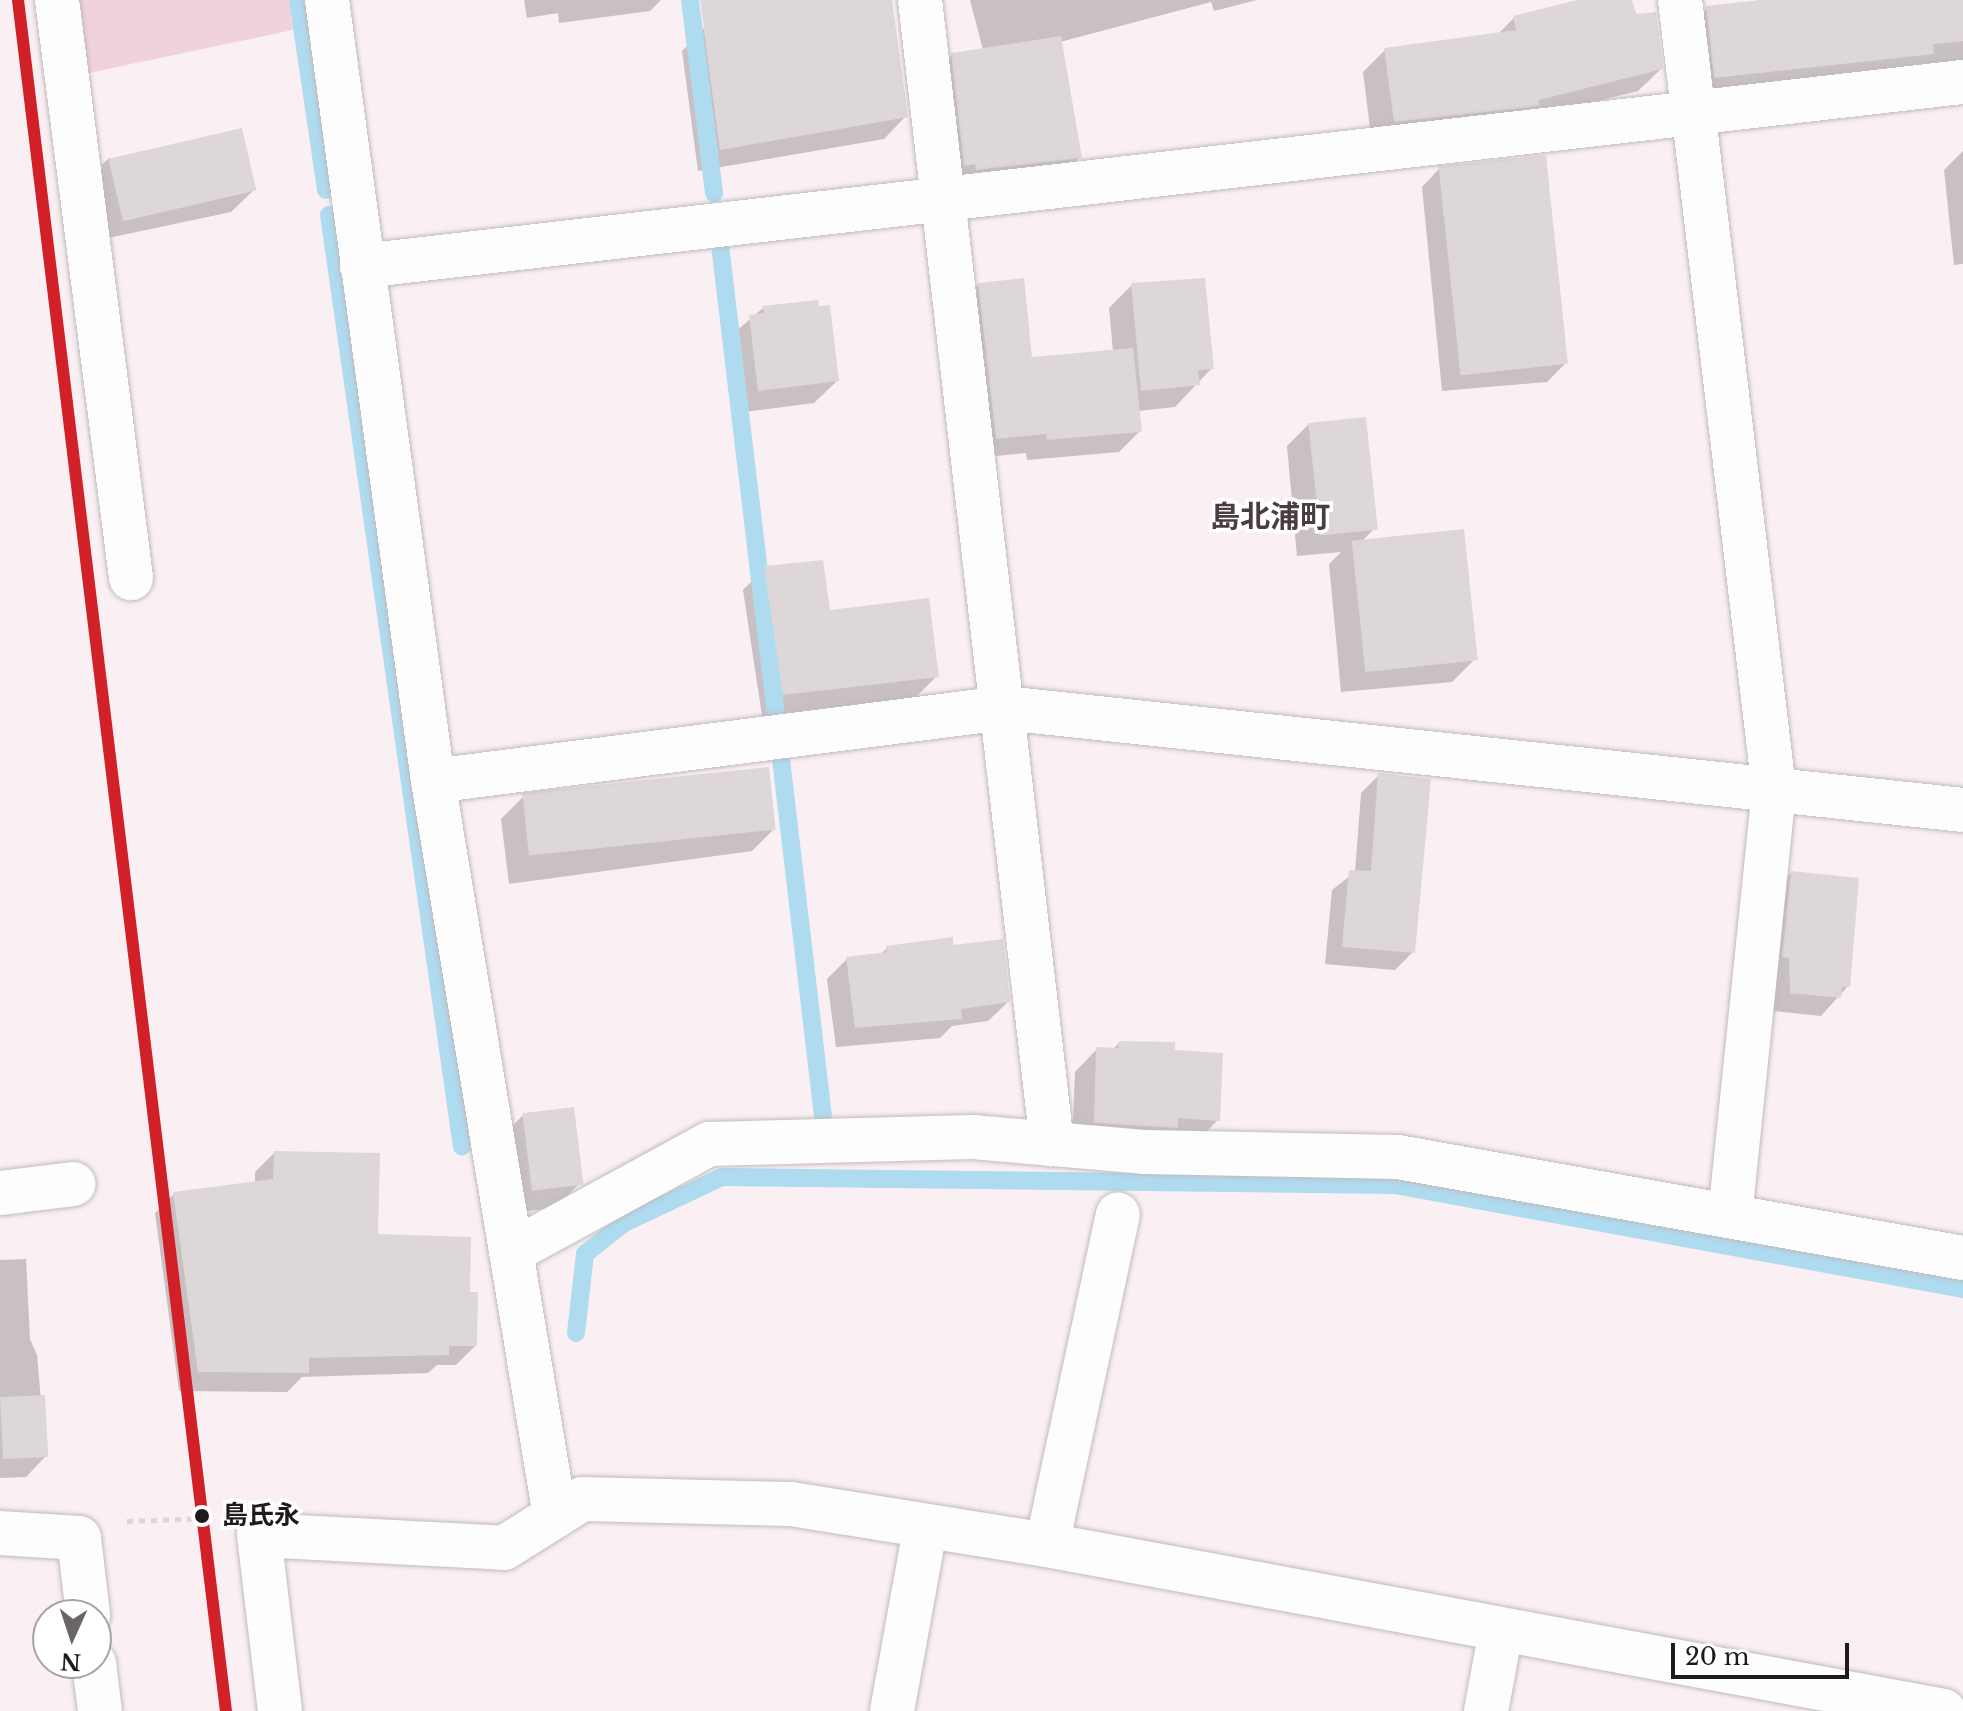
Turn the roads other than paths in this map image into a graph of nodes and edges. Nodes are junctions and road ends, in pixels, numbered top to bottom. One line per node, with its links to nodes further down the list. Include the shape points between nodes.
1 (57, 0): 9 (street)
2 (327, 0): 8 (street)
3 (920, 0): 7 (street)
4 (1680, 0): 6 (street)
5 (1963, 82): 6 (street)
6 (1697, 112): 7 (street); 12 (street)
7 (944, 199): 8 (street); 10 (street)
8 (362, 266): 11 (street)
9 (131, 578)
10 (1004, 708): 11 (street); 12 (street); 14 (street)
11 (433, 781): 19 (street)
12 (1774, 790): 13 (street); 17 (street)
13 (1963, 810)
14 (1052, 1144): 17 (street, via 1143,1152 1398,1157); 19 (street, via 973,1137 709,1144)
15 (73, 1184): 16 (street)
16 (0, 1193)
17 (1730, 1214): 20 (street)
18 (1118, 1215): 24 (street)
19 (511, 1252): 21 (street)
20 (1963, 1258)
21 (555, 1516): 22 (street, via 582,1499 791,1504); 29 (street, via 504,1548 259,1535)
22 (925, 1529): 24 (street); 30 (street)
23 (0, 1533): 25 (street, via 79,1538)
24 (1047, 1545): 26 (street)
25 (86, 1599)
26 (1501, 1631): 31 (street); 32 (street)
27 (96, 1679): 28 (street)
28 (100, 1711)
29 (280, 1711)
30 (892, 1711)
31 (1486, 1711)
32 (1944, 1711)

